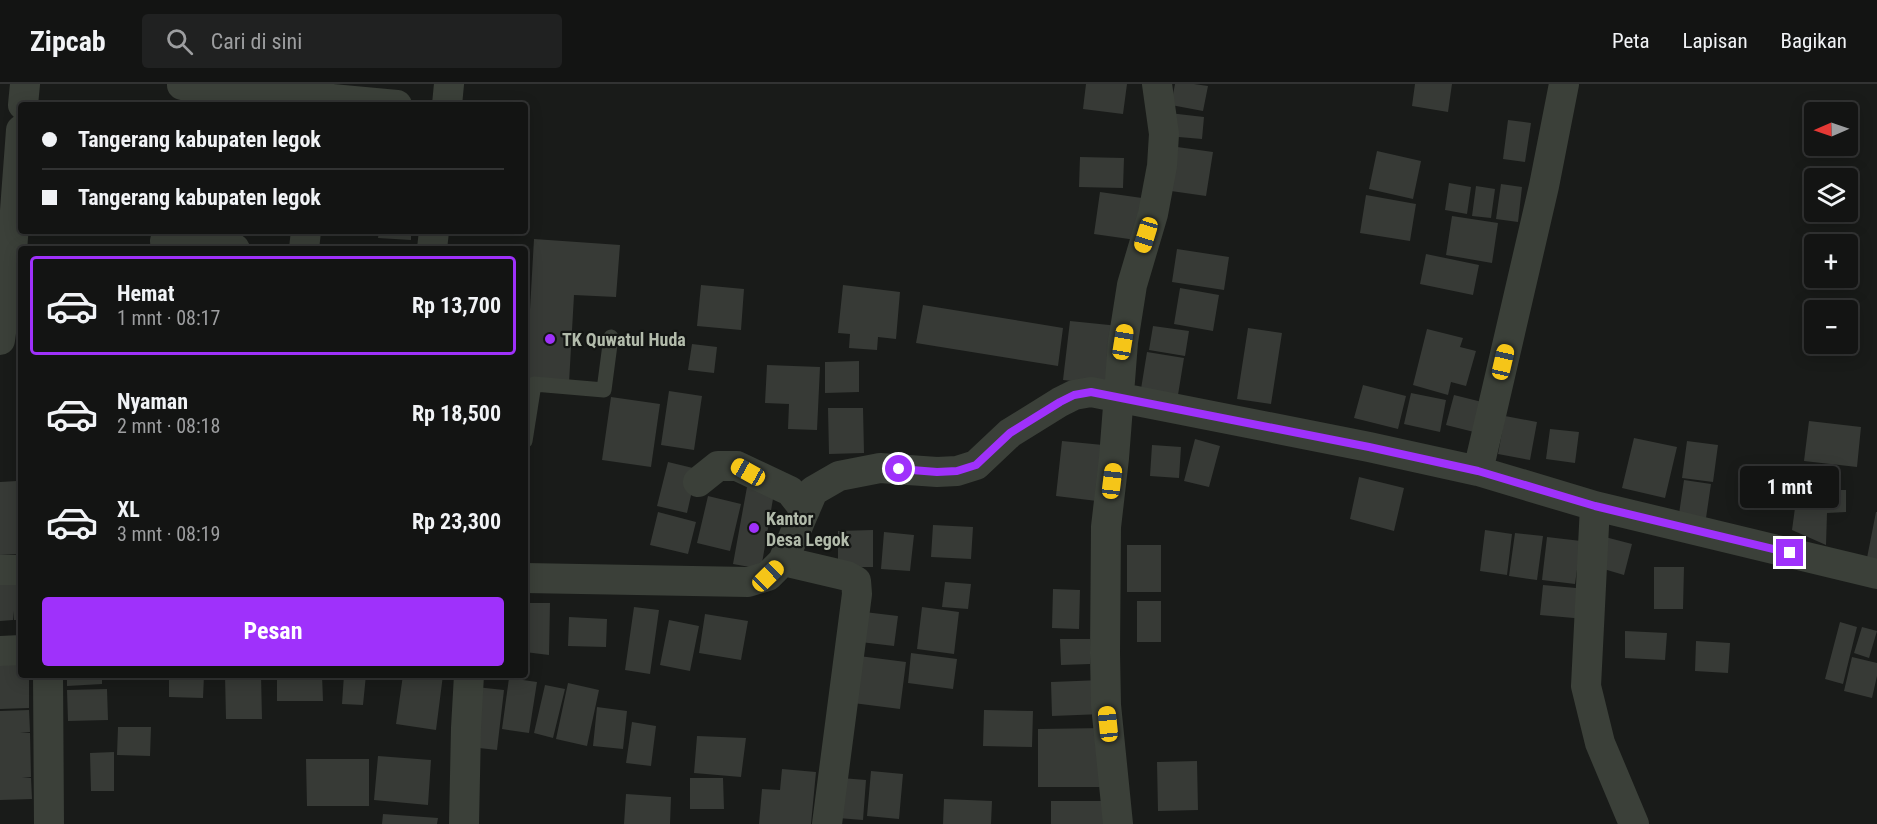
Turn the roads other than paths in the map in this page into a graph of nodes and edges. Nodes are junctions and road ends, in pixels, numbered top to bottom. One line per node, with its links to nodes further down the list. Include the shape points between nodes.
1 (25, 84): 7 (street)
2 (449, 84): 9 (street)
3 (1157, 84): 17 (street, via 1164,134 1162,166 1153,214 1132,285)
4 (1563, 84): 19 (street, via 1544,186)
5 (181, 92): 6 (street)
6 (321, 101): 8 (street)
7 (23, 102)
8 (340, 102)
9 (447, 102)
10 (18, 203): 13 (street)
11 (165, 240): 12 (street)
12 (212, 246)
13 (16, 251): 14 (street)
14 (14, 282): 16 (street)
15 (611, 337): 18 (lane, via 604,390 534,384)
16 (0, 340)
17 (1119, 398): 19 (street); 22 (street, via 1091,392 1074,395 1010,433 976,465 957,471 880,468 839,476 813,491); 35 (street, via 1106,527 1105,653)
18 (528, 422)
19 (1478, 471): 21 (street)
20 (698, 482): 22 (street, via 718,466 737,466 790,491)
21 (1595, 506): 26 (street); 36 (street, via 1586,686 1600,743)
22 (805, 510): 23 (street)
23 (783, 561): 27 (street, via 768,576 748,582); 34 (street, via 856,581)
24 (0, 570): 25 (street)
25 (18, 570)
26 (1877, 574)
27 (528, 578)
28 (18, 650): 29 (street)
29 (0, 651)
30 (48, 678): 32 (street)
31 (469, 678): 33 (street)
32 (49, 824)
33 (464, 824)
34 (827, 824)
35 (1118, 824)
36 (1634, 824)

